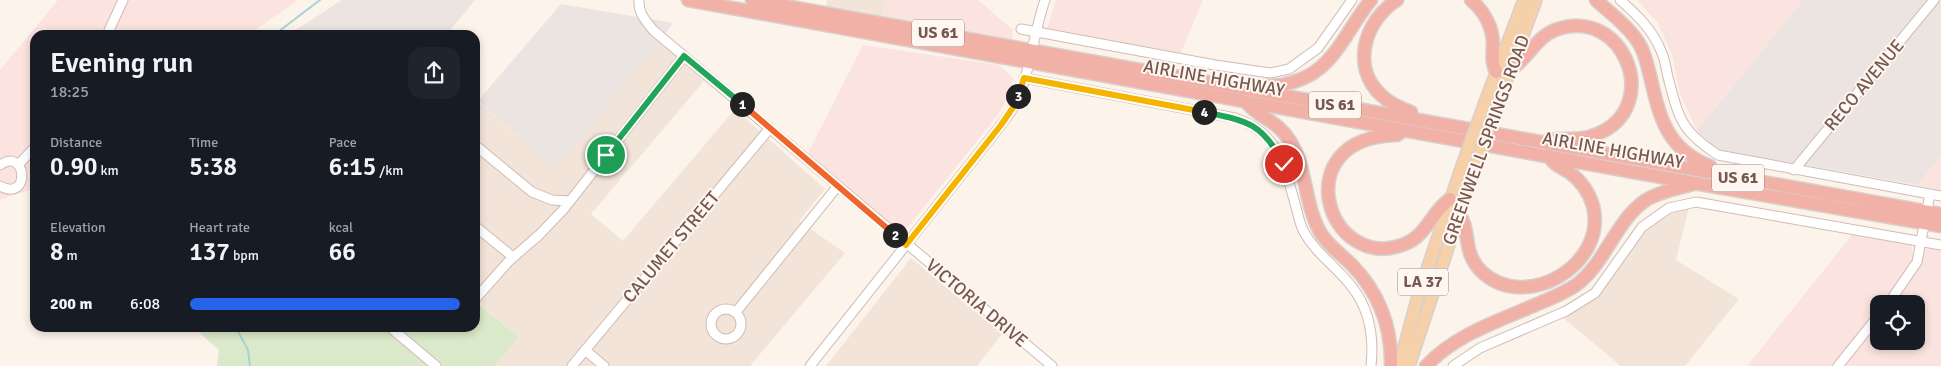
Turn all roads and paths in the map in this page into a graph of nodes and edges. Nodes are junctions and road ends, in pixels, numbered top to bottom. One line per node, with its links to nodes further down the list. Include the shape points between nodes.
1 (123, 0): 17 (street)
2 (639, 0): 20 (street, VICTORIA DRIVE, via 638,6 653,30)
3 (688, 0): 15 (highway, AIRLINE HIGHWAY / US 61)
4 (752, 0): 15 (highway, AIRLINE HIGHWAY / US 61)
5 (1045, 0): 18 (street)
6 (1352, 0): 18 (street, AIRLINE HIGHWAY, via 1318,48 1289,69 1270,73)
7 (1371, 0): 25 (highway, via 1333,54 1317,70 1294,82 1264,86)
8 (1396, 0): 27 (highway, via 1371,28 1364,47 1364,62 1370,82 1380,94 1392,104 1411,112)
9 (1471, 0): 23 (highway, via 1491,28 1492,63)
10 (1524, 0): 23 (main road, GREENWELL SPRINGS ROAD / LA 37)
11 (1536, 0): 22 (main road, GREENWELL SPRINGS ROAD / LA 37)
12 (1596, 0): 36 (highway, via 1640,46 1667,132 1686,153 1710,166)
13 (1620, 0): 35 (street, AIRLINE HIGHWAY, via 1645,23 1661,51 1683,126 1700,143 1718,155)
14 (1934, 0): 35 (street, RECO AVENUE)
15 (843, 22): 19 (highway, AIRLINE HIGHWAY / US 61); 21 (highway, AIRLINE HIGHWAY / US 61)
16 (1020, 29): 18 (street, AIRLINE HIGHWAY)
17 (109, 30)
18 (1036, 32): 19 (street)
19 (1032, 49): 21 (street); 25 (highway, AIRLINE HIGHWAY / US 61)
20 (684, 56): 28 (street, VICTORIA DRIVE); 43 (street)
21 (1029, 62): 24 (street); 26 (highway, AIRLINE HIGHWAY / US 61)
22 (1510, 70): 31 (highway, via 1520,64 1543,37 1570,26 1586,27 1606,35 1626,58 1631,74 1631,92 1618,120 1598,134 1557,139); 44 (main road, GREENWELL SPRINGS ROAD / LA 37, bridge)
23 (1496, 72): 42 (main road, GREENWELL SPRINGS ROAD / LA 37, bridge)
24 (1024, 78): 51 (street, via 1014,106 1001,125); 65 (street, via 1235,118 1264,134 1284,164 1303,231 1316,251 1352,287 1363,305 1373,345)
25 (1257, 91): 27 (highway, AIRLINE HIGHWAY / US 61)
26 (1246, 102): 29 (highway, AIRLINE HIGHWAY / US 61); 66 (highway, via 1278,126 1293,146 1319,229 1360,274 1379,303 1389,333)
27 (1413, 119): 31 (highway, AIRLINE HIGHWAY / US 61)
28 (770, 128): 39 (street, VICTORIA DRIVE); 59 (street, CALUMET STREET)
29 (1404, 130): 31 (highway, AIRLINE HIGHWAY / US 61); 42 (highway, via 1397,135 1364,139 1341,156 1332,169 1328,185 1329,203 1335,219 1358,242 1376,248 1393,247 1419,235)
30 (480, 149): 43 (street, via 532,192 552,200)
31 (1549, 150): 36 (highway, AIRLINE HIGHWAY / US 61); 37 (highway, AIRLINE HIGHWAY / US 61); 44 (highway, via 1554,165 1581,183 1594,212 1592,232 1584,253 1561,276 1531,287 1507,286 1494,281 1472,258 1466,242 1465,222)
32 (30, 152): 34 (street)
33 (0, 165): 34 (street, via 8,161)
34 (18, 165): 38 (street, via 23,174 20,184 10,189)
35 (1794, 170): 40 (street, AIRLINE HIGHWAY)
36 (1712, 173): 46 (highway, AIRLINE HIGHWAY / US 61)
37 (1694, 183): 46 (highway, AIRLINE HIGHWAY / US 61); 69 (highway, via 1660,194 1638,206 1588,273 1570,289 1466,335 1442,350)
38 (0, 186)
39 (838, 187): 51 (street, VICTORIA DRIVE); 56 (street)
40 (1930, 194): 41 (street, AIRLINE HIGHWAY); 46 (street)
41 (1941, 196)
42 (1450, 199): 67 (main road, GREENWELL SPRINGS ROAD / LA 37)
43 (570, 201): 53 (street, via 539,236)
44 (1459, 214): 68 (main road, GREENWELL SPRINGS ROAD / LA 37)
45 (1941, 214): 46 (highway, AIRLINE HIGHWAY / US 61)
46 (1925, 217): 47 (highway); 48 (highway, AIRLINE HIGHWAY / US 61); 50 (street)
47 (1941, 220)
48 (1941, 226)
49 (480, 230): 53 (street)
50 (1922, 241): 52 (street); 55 (street, via 1917,262); 70 (street, via 1696,202 1669,208 1642,227 1595,292 1566,311 1480,348)
51 (906, 245): 63 (street); 64 (street, VICTORIA DRIVE)
52 (1941, 245)
53 (513, 257): 54 (street)
54 (480, 294)
55 (1894, 295)
56 (736, 312)
57 (1870, 326): 71 (street)
58 (396, 332): 60 (street)
59 (586, 350): 61 (street, CALUMET STREET); 62 (street)
60 (436, 366)
61 (572, 366)
62 (604, 366)
63 (810, 366)
64 (1052, 366)
65 (1371, 366)
66 (1391, 366)
67 (1399, 366)
68 (1409, 366)
69 (1426, 366)
70 (1453, 366)
71 (1838, 366)

